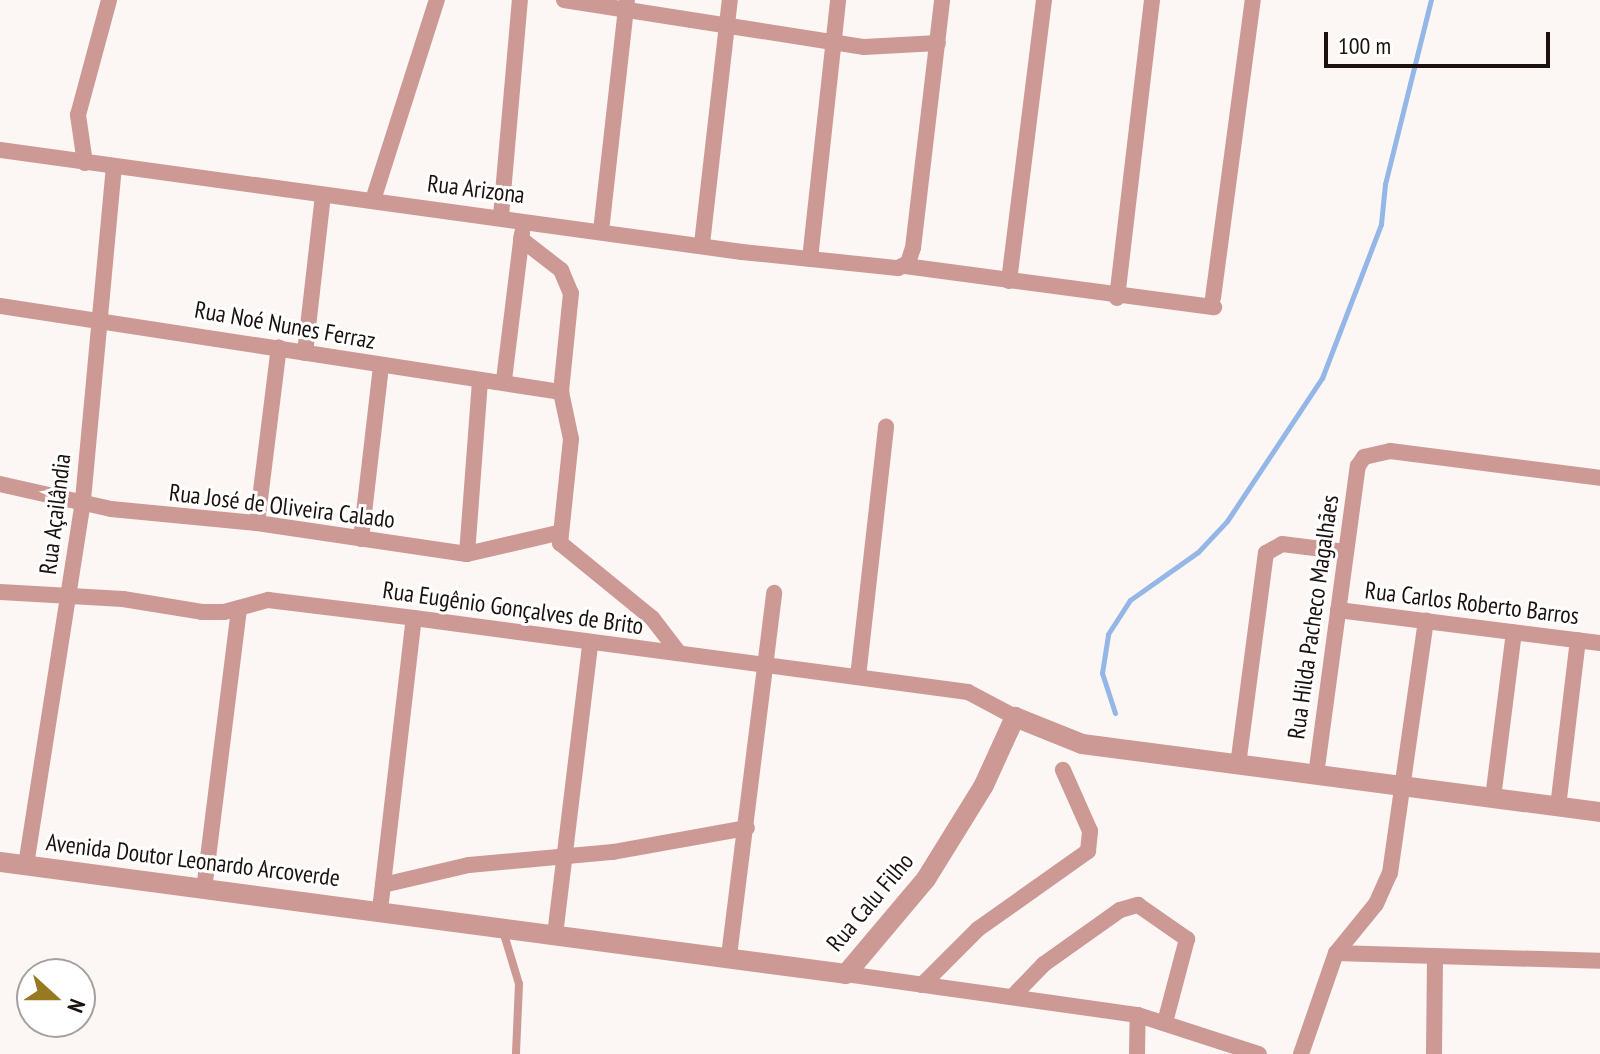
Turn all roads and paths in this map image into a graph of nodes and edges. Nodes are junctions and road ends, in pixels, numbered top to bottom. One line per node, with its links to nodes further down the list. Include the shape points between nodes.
1 (109, 0): 16 (street, via 78,115)
2 (437, 0): 19 (street)
3 (520, 0): 20 (street)
4 (564, 0): 11 (street)
5 (730, 0): 12 (street)
6 (838, 0): 13 (street)
7 (942, 0): 14 (street)
8 (1044, 0): 27 (street)
9 (1152, 0): 28 (street)
10 (1253, 0): 28 (street, Rua Arizona, via 1214,302)
11 (626, 4): 12 (street); 22 (street)
12 (727, 26): 13 (street); 24 (street)
13 (833, 43): 14 (street); 25 (street)
14 (938, 43): 26 (street, via 916,227)
15 (0, 150): 16 (street, Rua Arizona)
16 (85, 163): 17 (street, Rua Arizona)
17 (114, 167): 18 (street, Rua Arizona); 30 (street, Rua Açailândia)
18 (323, 195): 19 (street, Rua Arizona); 32 (street)
19 (373, 200): 20 (street, Rua Arizona)
20 (501, 216): 21 (street, Rua Arizona)
21 (523, 219): 22 (street, Rua Arizona); 23 (street)
22 (601, 231): 24 (street, Rua Arizona)
23 (521, 239): 35 (street); 36 (street, via 568,280 570,325)
24 (702, 244): 25 (street, Rua Arizona)
25 (810, 259): 26 (street, Rua Arizona)
26 (905, 266): 27 (street, Rua Arizona)
27 (1009, 281): 28 (street, Rua Arizona)
28 (1117, 298)
29 (0, 306): 30 (street, Rua Noé Nunes Ferraz)
30 (100, 319): 31 (street, Rua Noé Nunes Ferraz); 40 (street, Rua Açailândia)
31 (279, 347): 32 (street, Rua Noé Nunes Ferraz); 41 (street)
32 (305, 353): 33 (street, Rua Noé Nunes Ferraz)
33 (381, 366): 34 (street, Rua Noé Nunes Ferraz); 43 (street)
34 (480, 380): 35 (street, Rua Noé Nunes Ferraz); 45 (street)
35 (504, 380): 36 (street, Rua Noé Nunes Ferraz)
36 (561, 392): 42 (street, via 571,439)
37 (886, 427): 59 (street)
38 (1600, 478): 44 (street, Rua Hilda Pacheco Magalhães, via 1390,451 1364,457 1358,466)
39 (0, 484): 40 (street, Rua José de Oliveira Calado)
40 (83, 500): 41 (street, Rua José de Oliveira Calado, via 111,509); 48 (street, Rua Açailândia)
41 (257, 523): 43 (street, Rua José de Oliveira Calado)
42 (559, 538): 45 (street, Rua José de Oliveira Calado); 57 (street, via 652,618)
43 (361, 539): 45 (street, Rua José de Oliveira Calado)
44 (1346, 552): 50 (street, Rua Hilda Pacheco Magalhães); 61 (street, via 1282,544 1266,553)
45 (467, 554)
46 (0, 592): 48 (street, Rua Eugênio Gonçalves de Brito)
47 (774, 593): 58 (street)
48 (68, 599): 49 (street, Rua Eugênio Gonçalves de Brito, via 123,599 202,612); 71 (street, Rua Açailândia)
49 (239, 608): 51 (street, Rua Eugênio Gonçalves de Brito, via 268,600); 73 (street)
50 (1338, 610): 52 (street, Rua Carlos Roberto Barros); 63 (street, Rua Hilda Pacheco Magalhães)
51 (414, 618): 56 (street, Rua Eugênio Gonçalves de Brito); 72 (street)
52 (1426, 621): 53 (street, Rua Carlos Roberto Barros); 64 (street)
53 (1514, 632): 54 (street, Rua Carlos Roberto Barros); 65 (street)
54 (1578, 640): 55 (street, Rua Carlos Roberto Barros); 66 (street)
55 (1600, 643)
56 (590, 645): 57 (street, Rua Eugênio Gonçalves de Brito); 69 (street)
57 (679, 653): 58 (street, Rua Eugênio Gonçalves de Brito)
58 (767, 662): 59 (street, Rua Eugênio Gonçalves de Brito); 68 (street)
59 (858, 677): 60 (street, Rua Eugênio Gonçalves de Brito, via 968,692)
60 (1015, 717): 61 (street, via 1082,744); 81 (street, Rua Calu Filho, via 984,785 926,879)
61 (1238, 765): 63 (street)
62 (1063, 770): 82 (street, via 1090,831 1088,851 978,929)
63 (1316, 775): 64 (street)
64 (1405, 785): 65 (street); 77 (street, via 1390,873 1376,904)
65 (1493, 798): 66 (street)
66 (1558, 807): 67 (street)
67 (1600, 812)
68 (747, 828): 69 (street); 78 (street)
69 (565, 855): 72 (street, via 469,865); 76 (street)
70 (0, 862): 71 (street, Avenida Doutor Leonardo Arcoverde)
71 (26, 865): 73 (street, Avenida Doutor Leonardo Arcoverde)
72 (383, 885): 74 (street)
73 (204, 890): 74 (street, Avenida Doutor Leonardo Arcoverde)
74 (380, 910): 75 (street, Rua Calu Filho)
75 (501, 927): 76 (street, Rua Calu Filho); 86 (lane, via 519,984)
76 (555, 935): 78 (street, Rua Calu Filho)
77 (1336, 953): 79 (street); 89 (street)
78 (729, 956): 81 (street, Rua Calu Filho)
79 (1435, 957): 80 (street); 90 (street)
80 (1600, 961)
81 (846, 974): 82 (street)
82 (922, 985): 83 (street)
83 (1013, 996): 84 (street); 85 (street, via 1044,964 1120,910 1138,905 1187,939)
84 (1138, 1015): 85 (street); 87 (street)
85 (1165, 1022): 88 (street)
86 (516, 1054)
87 (1137, 1054)
88 (1259, 1054)
89 (1301, 1054)
90 (1434, 1054)

